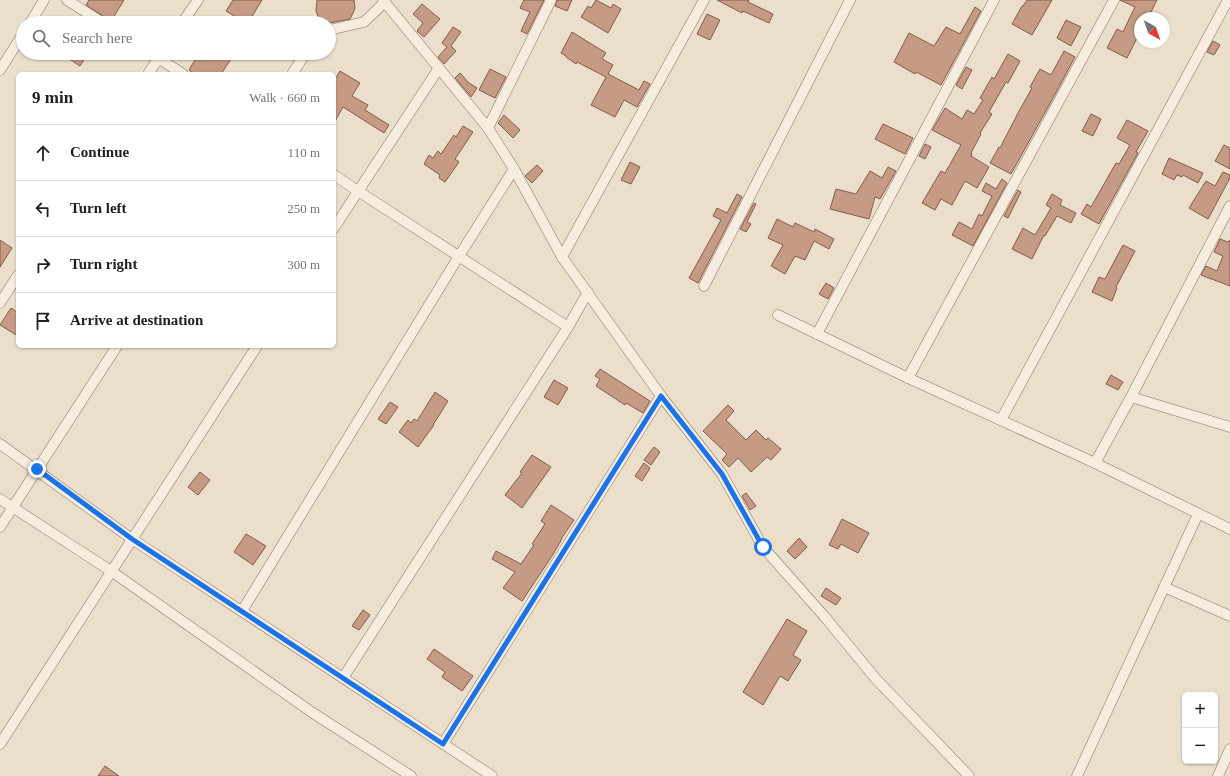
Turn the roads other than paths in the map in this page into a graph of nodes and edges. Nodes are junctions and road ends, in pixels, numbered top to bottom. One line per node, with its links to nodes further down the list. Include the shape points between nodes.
1 (44, 0): 11 (street)
2 (67, 0): 12 (street)
3 (198, 0): 13 (street)
4 (551, 0): 24 (street)
5 (704, 0): 31 (street)
6 (850, 0): 33 (street)
7 (994, 0): 38 (street)
8 (1114, 0): 41 (street)
9 (1228, 0): 44 (street)
10 (384, 1): 14 (street, via 364,22); 19 (street)
11 (34, 16)
12 (92, 16)
13 (187, 16)
14 (336, 28)
15 (16, 45): 20 (street)
16 (155, 60): 21 (street)
17 (164, 60): 22 (street)
18 (301, 60): 23 (street)
19 (439, 68): 24 (street); 27 (street)
20 (0, 70)
21 (149, 72)
22 (180, 72)
23 (293, 72)
24 (488, 128): 25 (street)
25 (514, 169): 30 (street); 31 (street)
26 (336, 176): 27 (street)
27 (358, 192): 29 (street); 30 (street)
28 (1230, 206): 43 (street)
29 (336, 225)
30 (459, 256): 37 (street); 57 (street)
31 (562, 257): 34 (street)
32 (16, 278): 35 (street)
33 (704, 286)
34 (588, 292): 37 (street); 42 (street)
35 (0, 303)
36 (778, 315): 38 (street)
37 (568, 327): 59 (street)
38 (817, 334): 41 (street)
39 (116, 348): 48 (street)
40 (256, 348): 54 (street)
41 (908, 378): 44 (street)
42 (661, 396): 61 (street); 65 (street, via 722,474 763,547 876,679)
43 (1131, 397): 45 (street); 47 (street)
44 (1001, 420): 47 (street)
45 (1230, 427)
46 (0, 444): 48 (street)
47 (1095, 464): 51 (street)
48 (37, 469): 50 (street); 54 (street)
49 (0, 499): 50 (street)
50 (12, 508): 52 (street); 55 (street)
51 (1198, 514): 53 (street); 56 (street)
52 (0, 527)
53 (1230, 529)
54 (132, 539): 55 (street); 57 (street)
55 (111, 571): 60 (street); 63 (street, via 313,713)
56 (1164, 587): 58 (street); 66 (street)
57 (242, 611): 59 (street)
58 (1230, 616)
59 (343, 678): 61 (street)
60 (0, 744)
61 (443, 744): 64 (street)
62 (1230, 749): 67 (street)
63 (411, 776)
64 (492, 776)
65 (969, 776)
66 (1077, 776)
67 (1218, 776)

